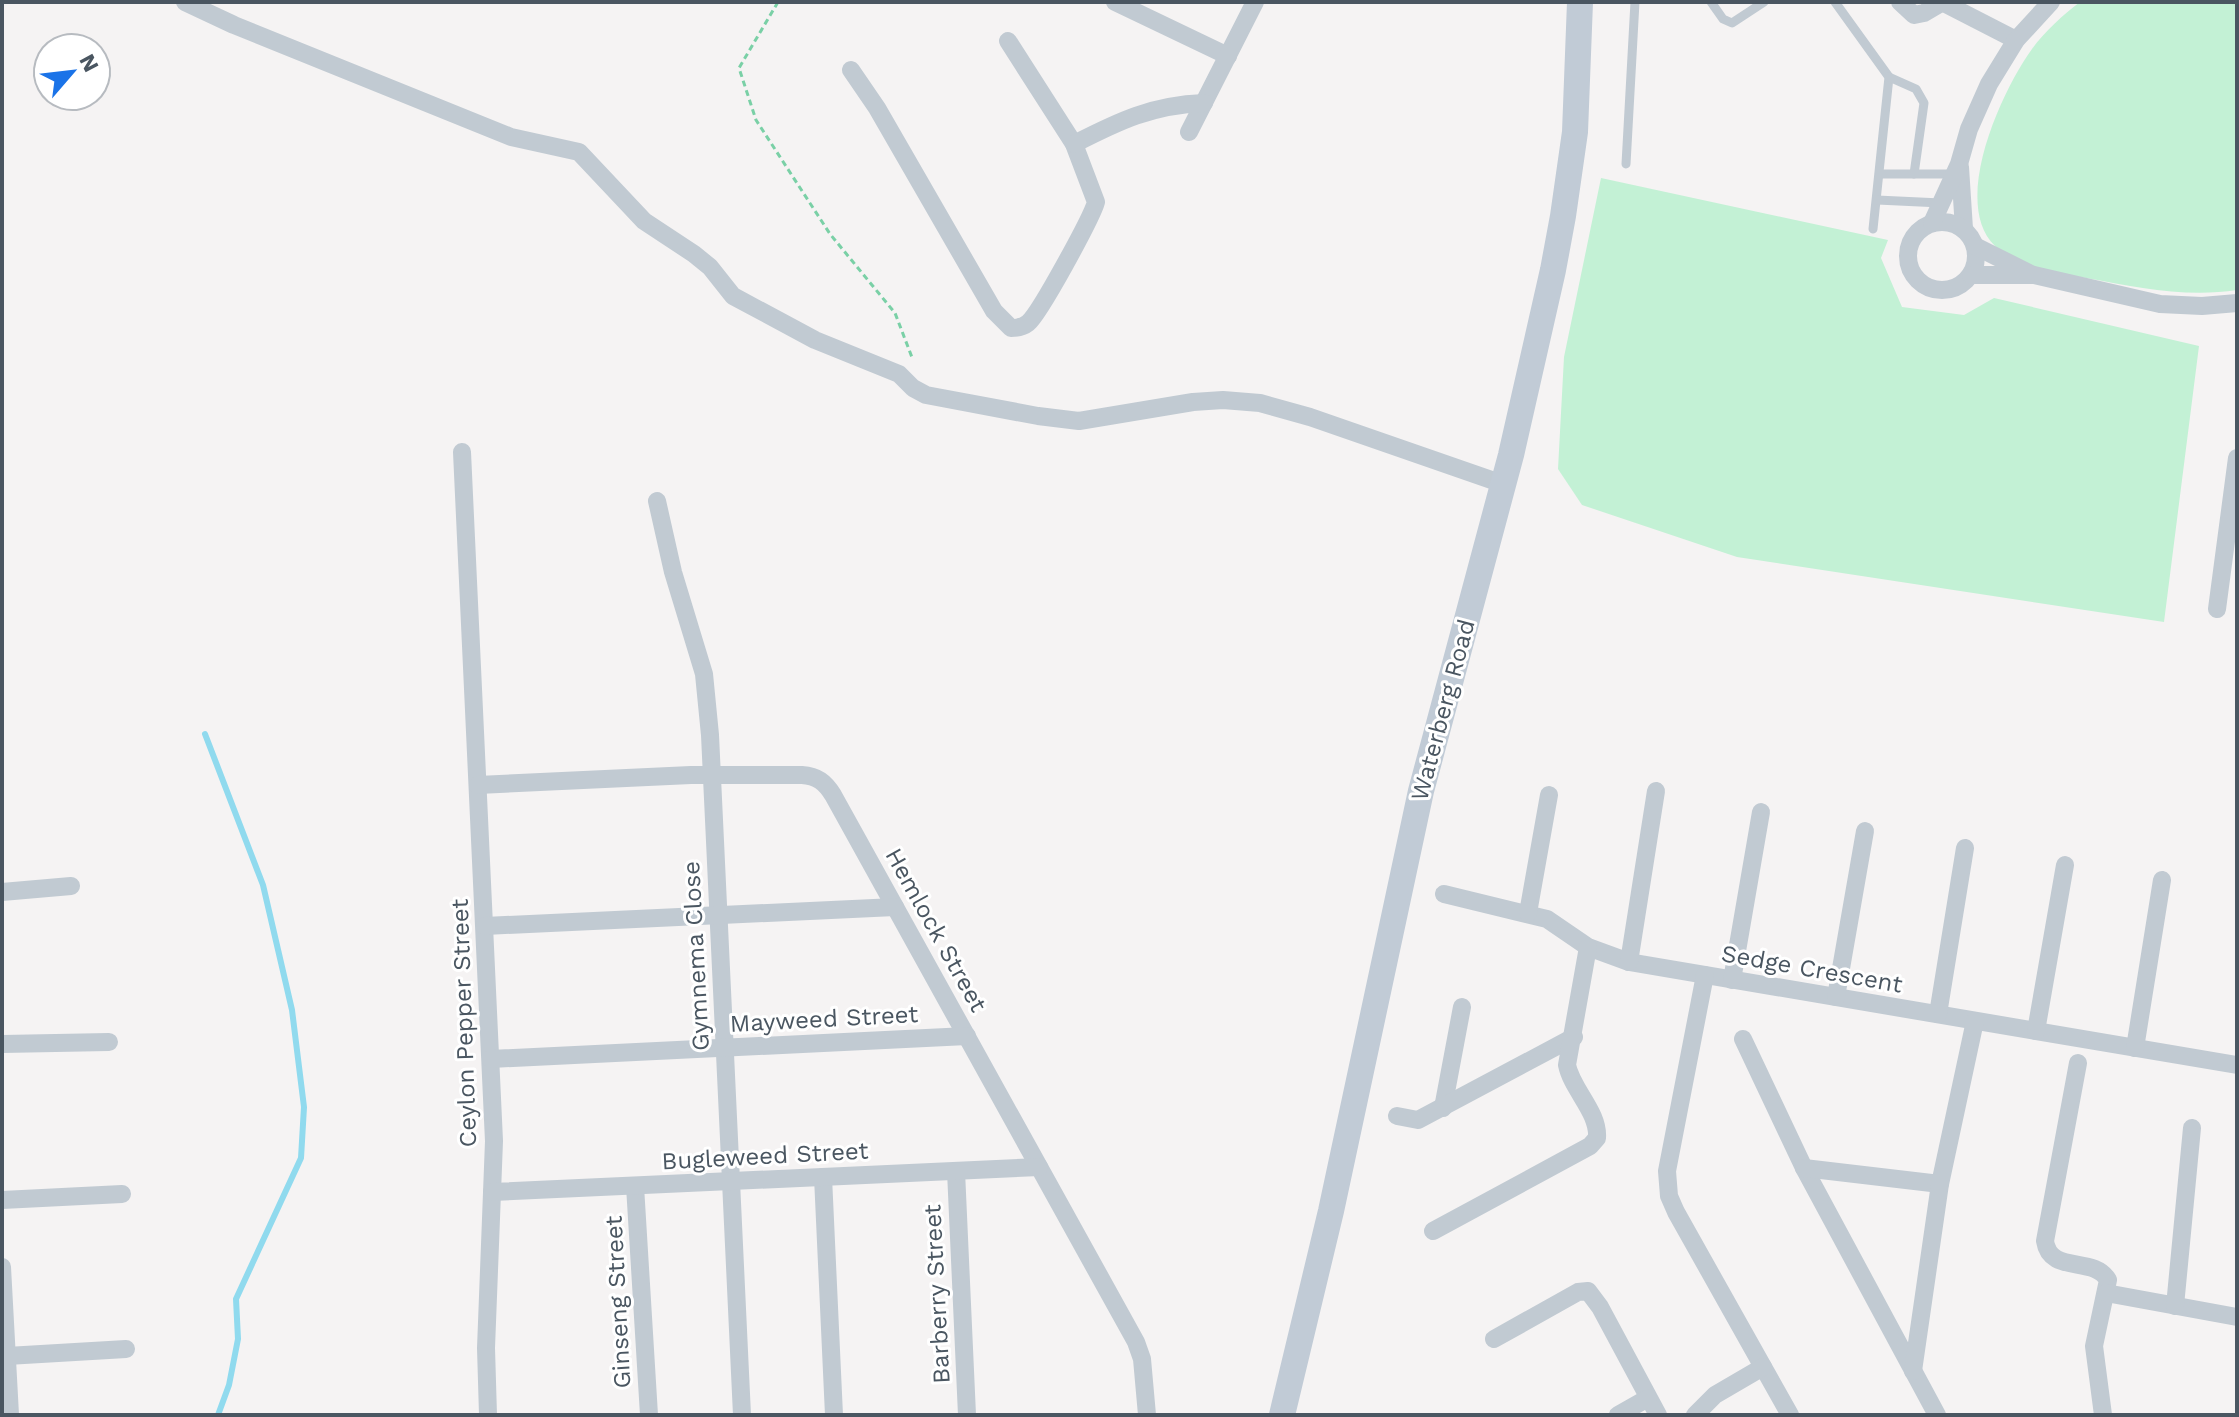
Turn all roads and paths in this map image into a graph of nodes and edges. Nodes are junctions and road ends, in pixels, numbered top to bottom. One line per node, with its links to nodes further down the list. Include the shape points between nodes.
1 (185, 2): 34 (street, via 511,137 579,152 644,221 702,261 733,296 815,340 899,374)
2 (778, 2): 34 (path, via 739,68 756,120 830,234 895,313)
3 (1115, 2): 15 (street)
4 (1255, 2): 15 (street)
5 (1580, 2): 37 (street, Waterberg Road, via 1577,114 1565,208)
6 (1635, 2): 21 (lane)
7 (1711, 2): 8 (lane, via 1732,23)
8 (1764, 2)
9 (1835, 2): 17 (lane)
10 (1900, 2): 11 (street, via 1914,15)
11 (1942, 2): 13 (street)
12 (2051, 2): 13 (street)
13 (2016, 40): 22 (street, via 1983,97)
14 (1008, 41): 20 (street)
15 (1228, 56): 18 (street)
16 (851, 70): 20 (street, via 994,311 1011,328 1032,320 1094,208 1094,193)
17 (1889, 77): 23 (lane); 24 (lane, via 1916,89 1924,103)
18 (1204, 103): 19 (street); 20 (street, via 1153,108)
19 (1189, 132)
20 (1074, 144)
21 (1626, 164)
22 (1957, 169): 24 (lane); 26 (street); 29 (street)
23 (1880, 174): 24 (lane); 25 (lane)
24 (1914, 174)
25 (1877, 200): 26 (lane); 28 (lane)
26 (1941, 203): 27 (street)
27 (1932, 223): 29 (street, via 1954,223); 31 (street, via 1910,243 1911,272 1926,286 1945,290)
28 (1873, 229)
29 (1964, 229): 30 (street)
30 (1975, 246): 31 (street); 32 (street)
31 (1971, 275): 32 (street)
32 (2034, 275): 33 (street, via 2160,304)
33 (2237, 303)
34 (926, 395): 37 (street, via 1079,421 1193,402 1260,403)
35 (462, 452): 41 (street, Ceylon Pepper Street)
36 (2237, 465): 39 (street)
37 (1503, 484): 106 (street, Waterberg Road, via 1421,791)
38 (657, 501): 40 (street, Gymnema Close, via 704,674)
39 (2217, 609)
40 (712, 775): 41 (street, Hemlock Street); 52 (street, Hemlock Street, via 818,778 833,795); 54 (street, Gymnema Close)
41 (478, 785): 55 (street, Ceylon Pepper Street)
42 (1656, 791): 57 (street)
43 (1549, 795): 53 (street)
44 (1761, 812): 59 (street)
45 (1865, 831): 60 (street)
46 (1965, 848): 62 (street)
47 (2065, 865): 64 (street)
48 (2162, 880): 71 (street)
49 (71, 886): 50 (street)
50 (2, 892)
51 (1444, 894): 53 (street)
52 (895, 907): 54 (street); 65 (street, Hemlock Street)
53 (1528, 913): 56 (street, via 1547,919)
54 (718, 914): 55 (street); 70 (street, Gymnema Close)
55 (485, 926): 72 (street, Ceylon Pepper Street)
56 (1588, 947): 57 (street); 66 (street)
57 (1629, 962): 58 (street)
58 (1705, 975): 59 (street, Sedge Crescent); 96 (street, Sedge Crescent, via 1667,1187)
59 (1732, 980): 60 (street, Sedge Crescent)
60 (1836, 997): 62 (street, Sedge Crescent)
61 (1462, 1007): 75 (street)
62 (1938, 1014): 63 (street, Sedge Crescent)
63 (1975, 1021): 64 (street, Sedge Crescent); 83 (street)
64 (2036, 1031): 71 (street, Sedge Crescent)
65 (967, 1036): 70 (street, Mayweed Street); 78 (street, Hemlock Street)
66 (1574, 1037): 75 (street); 88 (street, via 1567,1065 1597,1126 1595,1142)
67 (1743, 1039): 79 (street)
68 (109, 1042): 69 (street)
69 (2, 1044)
70 (725, 1047): 72 (street, Mayweed Street); 82 (street, Gymnema Close)
71 (2135, 1048): 73 (street, Sedge Crescent)
72 (491, 1059): 85 (street, Ceylon Pepper Street)
73 (2236, 1059)
74 (2078, 1063): 90 (street, via 2046,1247 2055,1259 2102,1272 2108,1280)
75 (1443, 1108): 76 (street, via 1418,1120)
76 (1397, 1116)
77 (2192, 1128): 91 (street)
78 (1039, 1167): 80 (street, Bugleweed Street); 105 (street, Hemlock Street, via 1136,1342)
79 (1804, 1168): 83 (street); 97 (street)
80 (956, 1171): 81 (street, Bugleweed Street); 104 (street, Barberry Street)
81 (823, 1177): 82 (street, Bugleweed Street); 103 (street)
82 (731, 1182): 84 (street, Bugleweed Street); 102 (street, Gymnema Close)
83 (1940, 1184): 97 (street)
84 (635, 1186): 85 (street, Bugleweed Street); 101 (street, Ginseng Street)
85 (492, 1192): 100 (street, Ceylon Pepper Street)
86 (122, 1194): 87 (street)
87 (2, 1200)
88 (1433, 1231)
89 (2, 1267): 95 (street)
90 (2106, 1293): 91 (street); 112 (street, via 2094,1346)
91 (2175, 1306): 92 (street)
92 (2237, 1317)
93 (1494, 1339): 98 (street, via 1588,1291)
94 (126, 1349): 95 (street)
95 (7, 1356): 99 (street)
96 (1763, 1367): 109 (street, via 1715,1395); 110 (street, Sedge Crescent)
97 (1913, 1371): 111 (street)
98 (1648, 1398): 107 (street); 108 (street)
99 (10, 1415)
100 (488, 1415)
101 (649, 1415)
102 (742, 1415)
103 (834, 1415)
104 (967, 1415)
105 (1147, 1415)
106 (1282, 1415)
107 (1618, 1415)
108 (1658, 1415)
109 (1695, 1415)
110 (1790, 1415)
111 (1937, 1415)
112 (2103, 1415)

